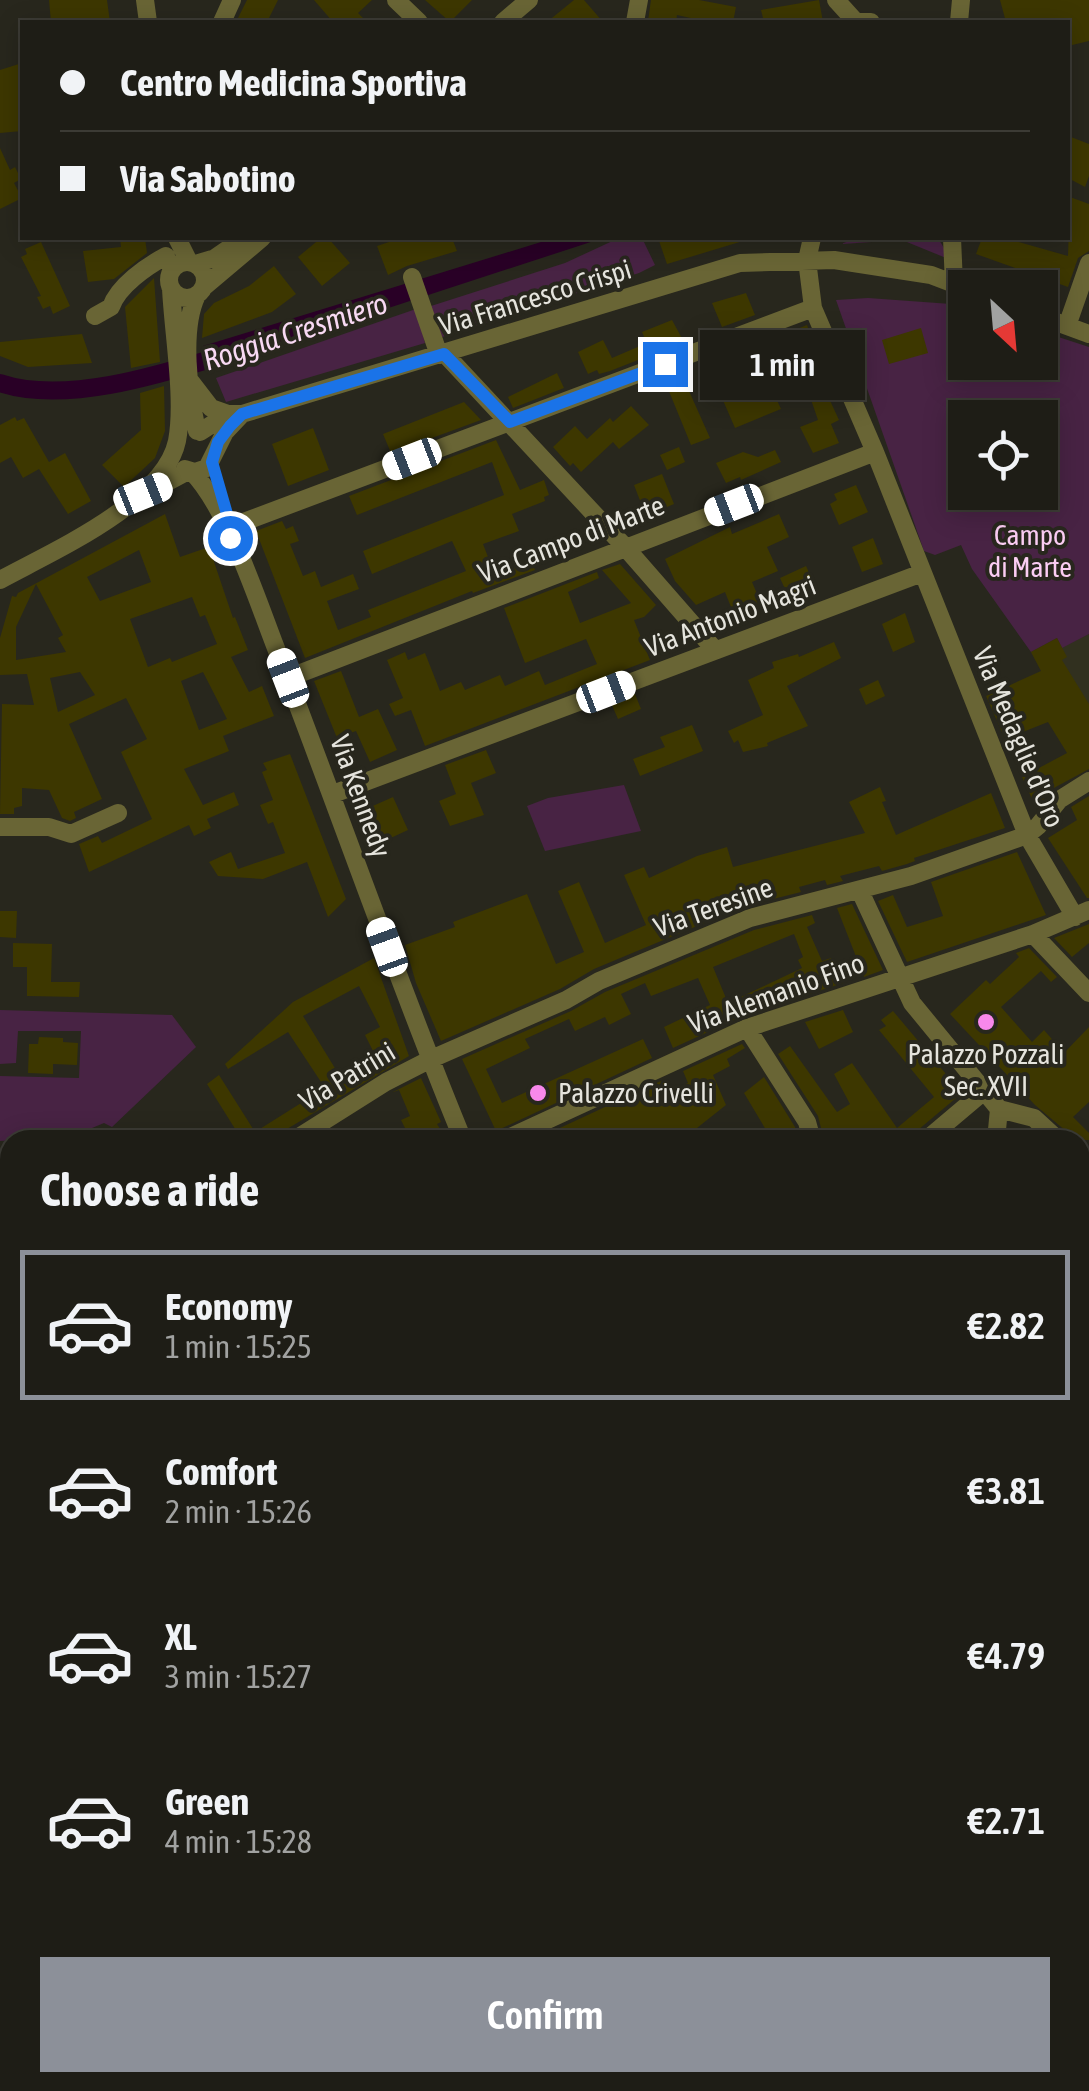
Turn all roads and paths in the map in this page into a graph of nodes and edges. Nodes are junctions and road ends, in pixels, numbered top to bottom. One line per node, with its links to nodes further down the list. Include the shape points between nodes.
1 (396, 0): 4 (street)
2 (528, 0): 5 (street)
3 (836, 0): 6 (street)
4 (417, 20)
5 (505, 20)
6 (854, 20)
7 (178, 240): 14 (street)
8 (241, 240): 14 (street, via 215,258)
9 (260, 240): 20 (street)
10 (812, 240): 13 (street, Via Medaglie d'Oro)
11 (952, 240): 16 (street)
12 (165, 247): 19 (street); 22 (street)
13 (807, 260): 18 (street, Via Francesco Crispi); 21 (street, Via Medaglie d'Oro); 27 (street, Via Francesco Crispi, via 740,263)
14 (192, 263): 19 (street, via 176,266); 20 (street, via 204,274)
15 (1089, 263): 24 (street)
16 (957, 270)
17 (412, 277): 27 (street)
18 (948, 281)
19 (170, 282): 20 (street, via 185,298); 26 (street)
20 (200, 291): 26 (street)
21 (813, 308): 30 (street); 33 (street, Via Medaglie d'Oro)
22 (95, 316)
23 (1058, 323): 24 (street)
24 (1067, 326): 25 (street)
25 (1089, 334)
26 (181, 346): 28 (street)
27 (442, 354): 29 (street, Via Francesco Crispi); 30 (street)
28 (184, 385): 29 (street, via 218,414); 31 (street); 32 (street)
29 (235, 414): 31 (street, Via Francesco Crispi); 34 (street)
30 (510, 422): 37 (street); 38 (street)
31 (198, 432): 32 (street, via 184,434); 34 (street, via 210,438)
32 (176, 446): 35 (street, via 178,464); 36 (street)
33 (875, 452): 38 (street, Via Campo di Marte); 40 (street, Via Medaglie d'Oro)
34 (213, 456): 35 (street, via 201,471); 37 (street, Via Kennedy)
35 (190, 471): 36 (street); 39 (street, Via Kennedy)
36 (143, 494): 41 (street)
37 (233, 526): 39 (street, Via Kennedy)
38 (625, 547): 42 (street); 43 (street, Via Campo di Marte)
39 (238, 552): 43 (street, Via Kennedy)
40 (922, 573): 42 (street, Via Antonio Magri); 48 (street, Via Medaglie d'Oro)
41 (0, 580)
42 (715, 650): 45 (street, Via Antonio Magri)
43 (288, 678): 45 (street, Via Kennedy)
44 (1089, 781): 48 (street, via 1058,800)
45 (332, 794): 55 (street, Via Kennedy)
46 (118, 813): 47 (street, via 71,834 49,827)
47 (0, 828)
48 (1027, 835): 49 (street, Via Teresine); 50 (street, Via Medaglie d'Oro)
49 (860, 890): 52 (street); 55 (street, Via Teresine, via 750,918)
50 (1082, 914): 51 (street, Via Alemanio Fino)
51 (1033, 934): 52 (street, Via Alemanio Fino); 53 (street)
52 (899, 978): 54 (street, Via Alemanio Fino); 56 (street)
53 (1089, 993)
54 (747, 1028): 60 (street, Via Alemanio Fino); 61 (street)
55 (429, 1060): 58 (street, Via Patrini); 59 (street, Via Kennedy)
56 (984, 1090): 57 (street); 62 (street)
57 (999, 1109): 63 (street); 64 (street, via 1034,1118)
58 (310, 1130)
59 (460, 1130)
60 (526, 1130)
61 (809, 1130)
62 (938, 1130)
63 (997, 1130)
64 (1047, 1130)

